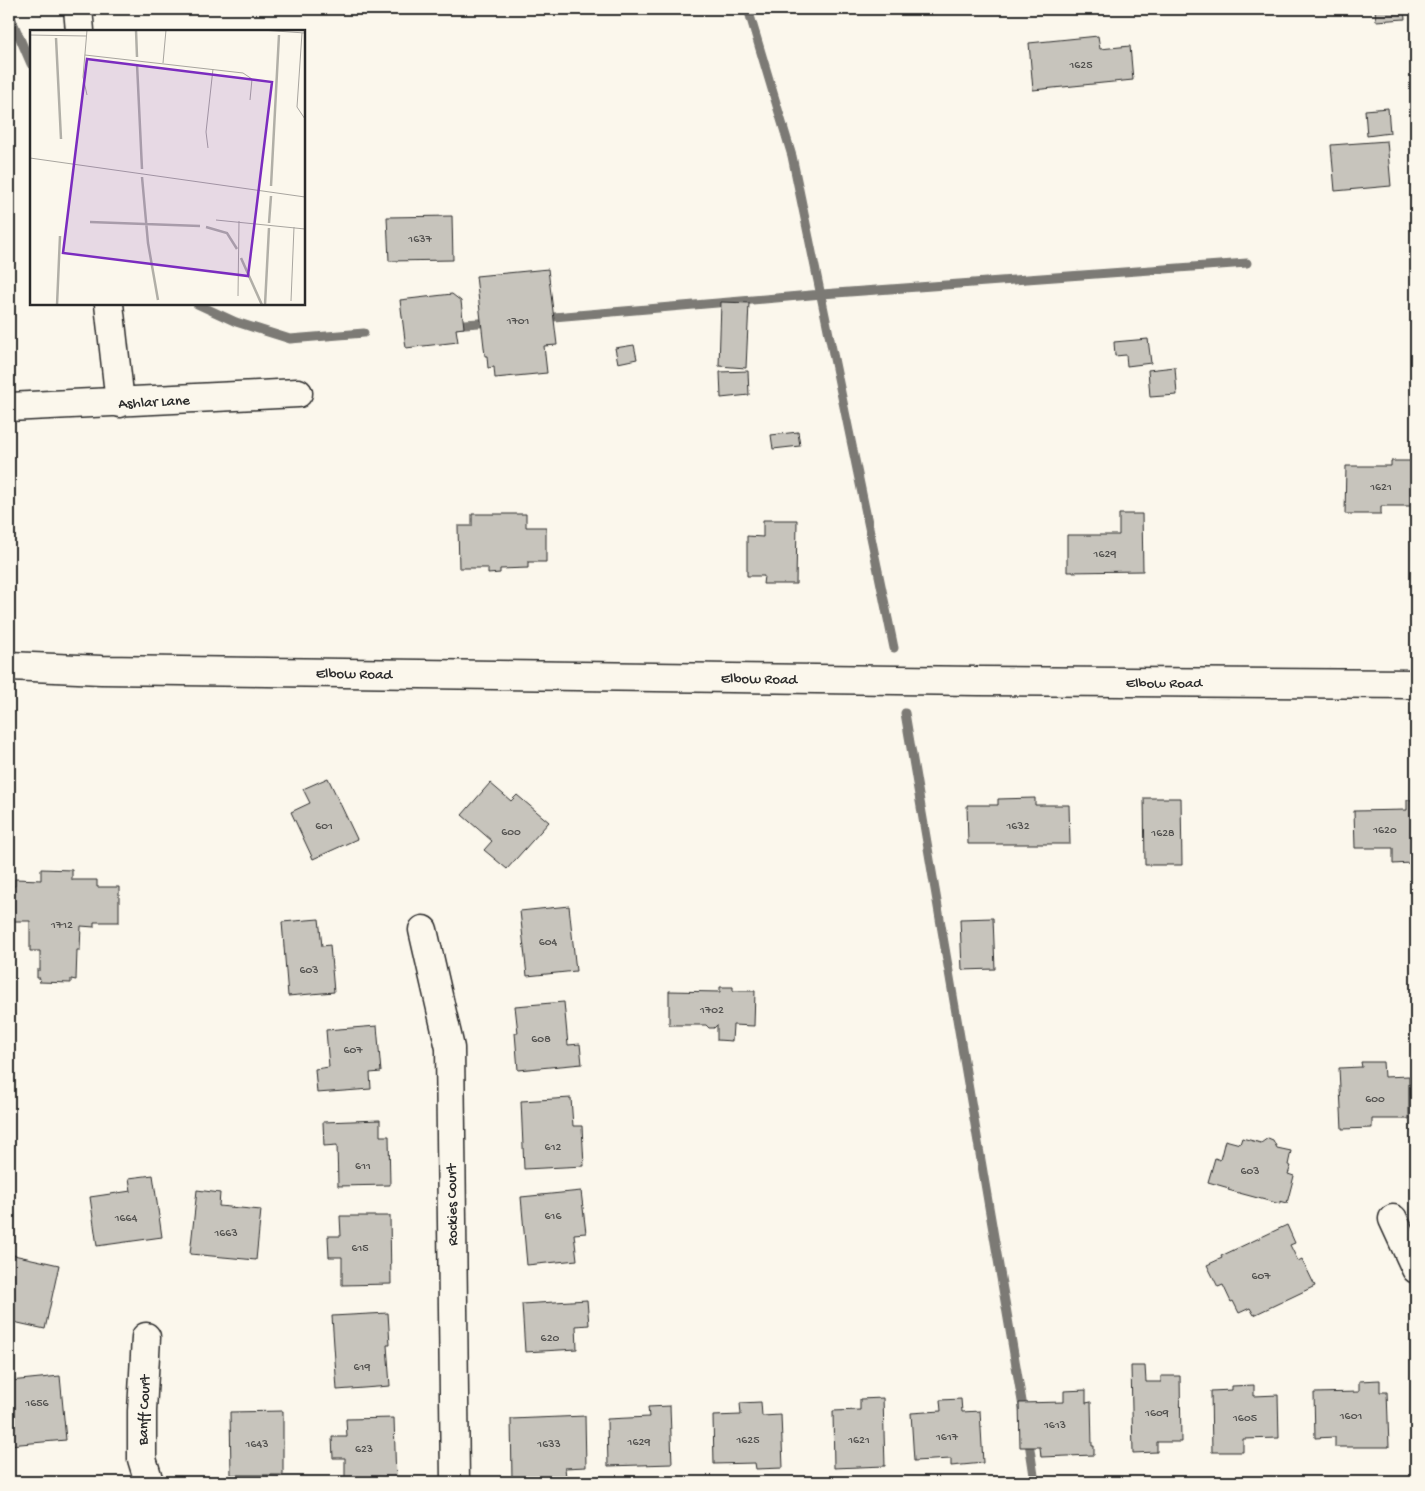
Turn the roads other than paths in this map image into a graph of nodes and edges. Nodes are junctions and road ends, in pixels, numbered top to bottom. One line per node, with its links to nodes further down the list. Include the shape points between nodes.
1 (78, 9): 2 (main road)
2 (80, 30)
3 (109, 305): 5 (main road)
4 (298, 393): 5 (main road, Ashlar Lane)
5 (120, 403): 6 (main road, Ashlar Lane)
6 (9, 407)
7 (9, 666): 8 (main road, Elbow Road)
8 (101, 670): 9 (main road, Elbow Road, via 33,681); 10 (main road, Elbow Road)
9 (9, 681)
10 (1416, 684)
11 (424, 930): 16 (main road, Rockies Court, via 450,1048)
12 (1393, 1219): 13 (main road)
13 (1416, 1269)
14 (146, 1337): 15 (main road, Banff Court, via 142,1459)
15 (149, 1482)
16 (454, 1482)

